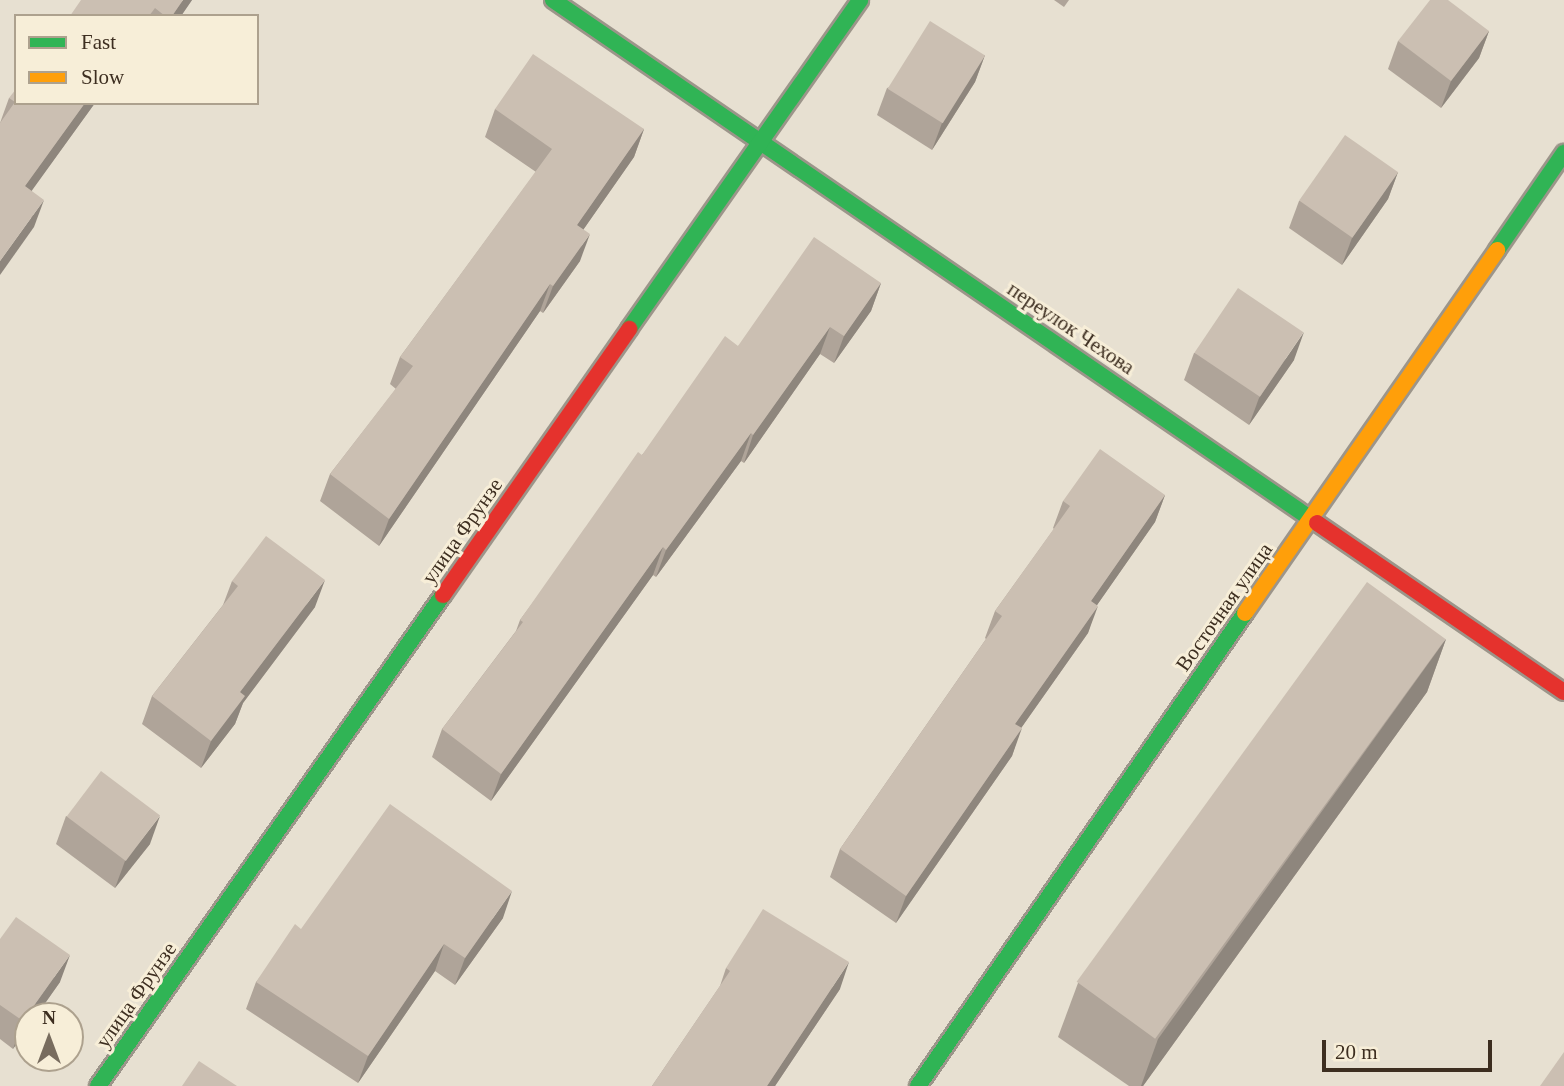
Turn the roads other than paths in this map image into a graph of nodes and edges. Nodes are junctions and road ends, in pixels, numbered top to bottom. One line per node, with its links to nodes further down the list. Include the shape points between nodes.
1 (553, 0): 3 (street, переулок Чехова)
2 (860, 0): 3 (street, улица Фрунзе)
3 (760, 143): 5 (street, переулок Чехова); 7 (street, улица Фрунзе)
4 (1564, 153): 5 (street, Восточная улица)
5 (1312, 517): 6 (street, переулок Чехова); 8 (street, Восточная улица)
6 (1564, 692)
7 (98, 1086)
8 (918, 1086)

